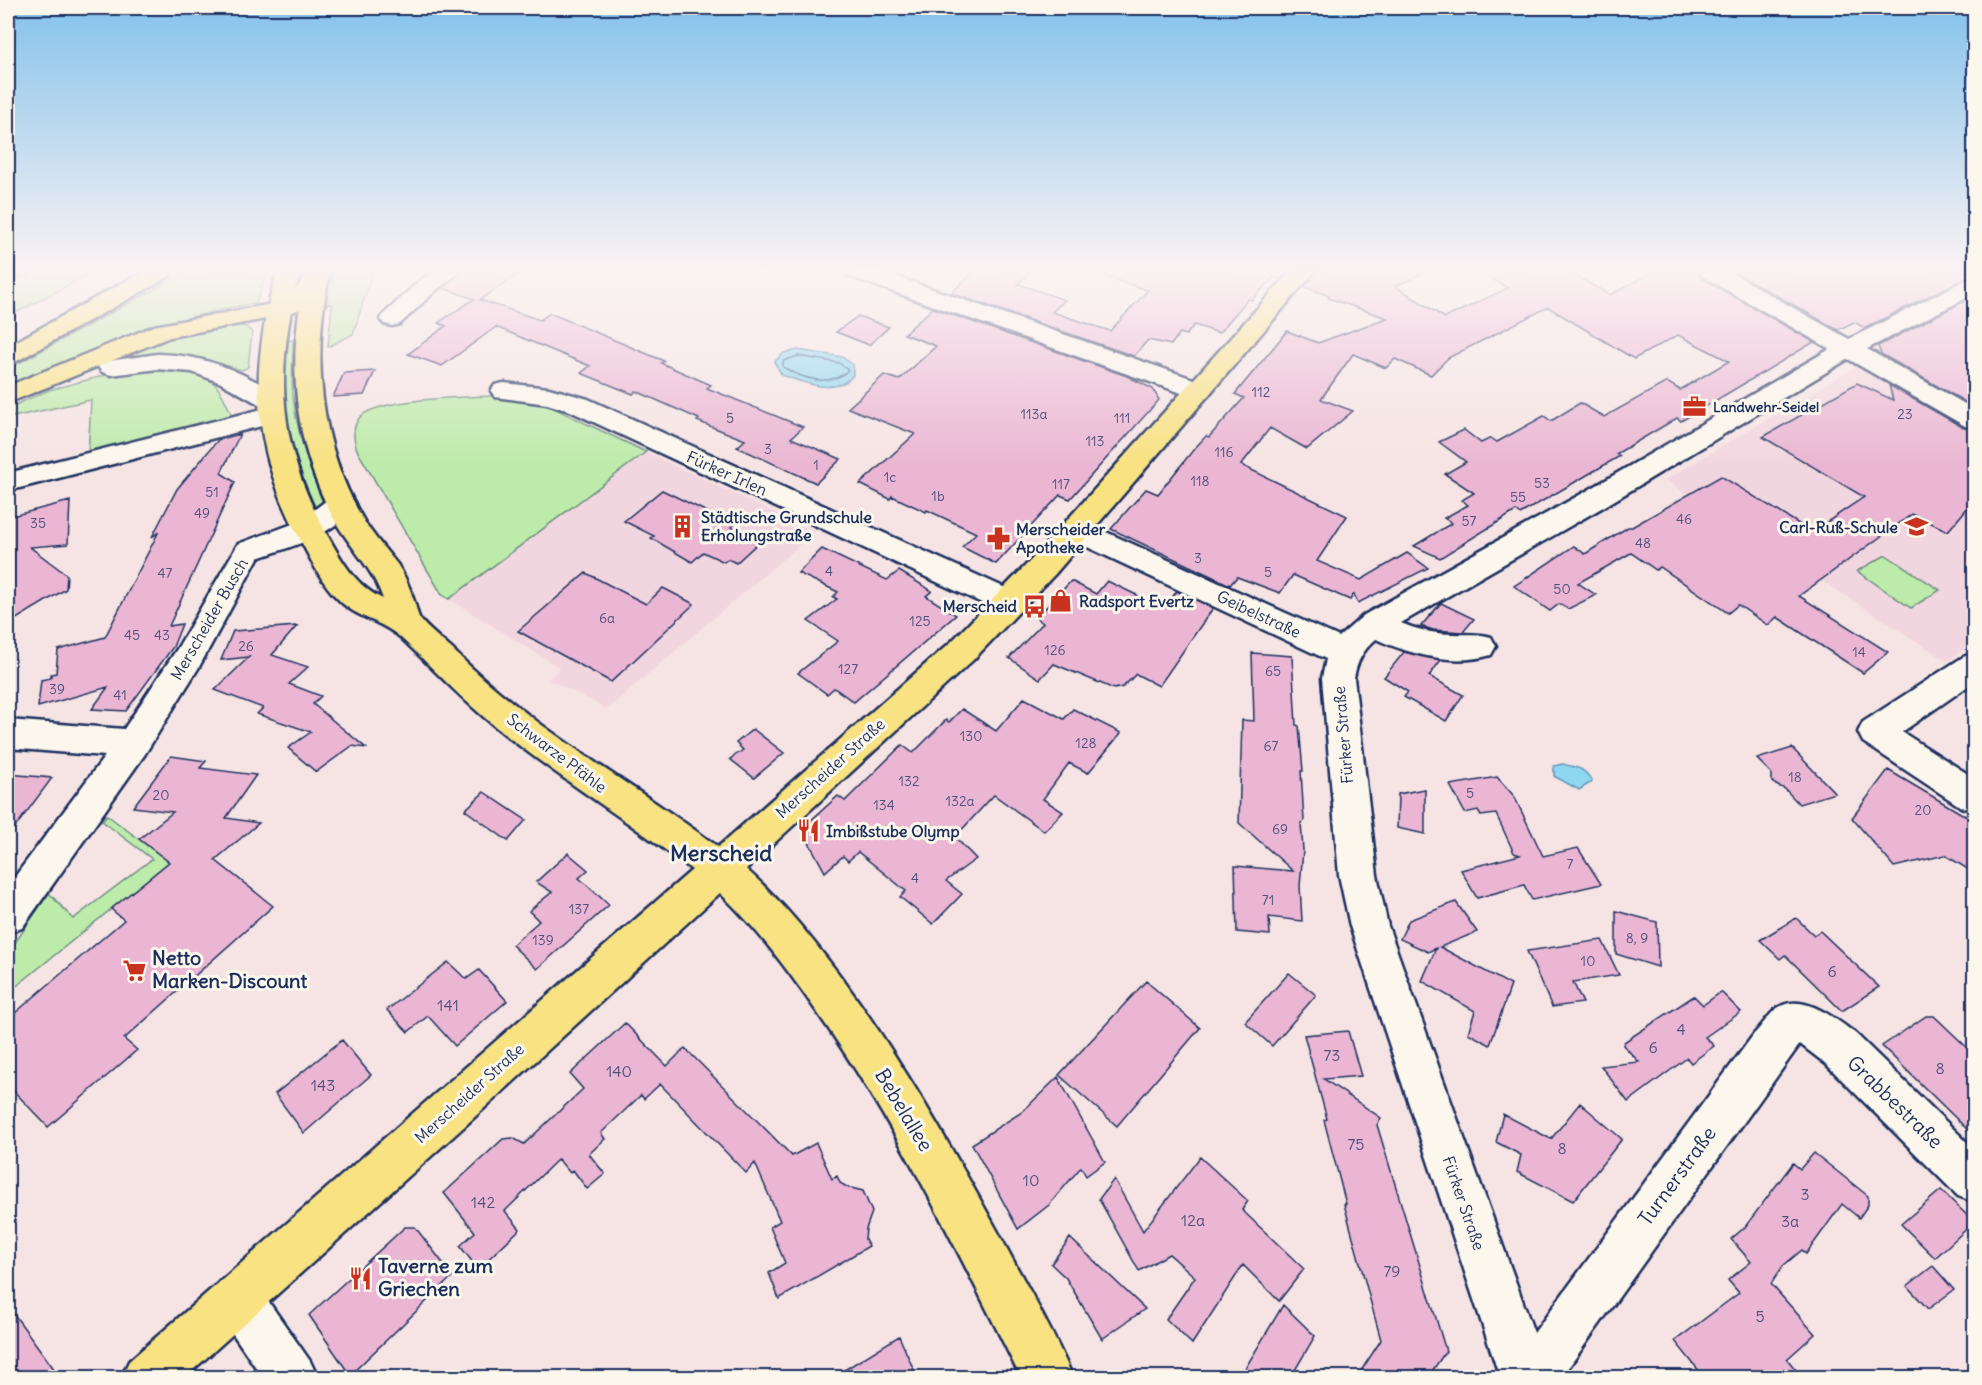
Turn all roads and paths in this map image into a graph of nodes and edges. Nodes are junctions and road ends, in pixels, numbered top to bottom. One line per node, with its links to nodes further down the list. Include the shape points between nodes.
1 (45, 336): 10 (main road)
2 (153, 336): 14 (main road)
3 (274, 336): 15 (main road, Schwarze Pfähle, via 269,362)
4 (309, 336): 18 (main road, Schwarze Pfähle, via 305,363 311,420)
5 (1041, 336): 12 (street)
6 (1247, 336): 12 (main road, Merscheider Straße)
7 (1824, 336): 9 (street)
8 (1874, 336): 9 (street)
9 (1848, 349): 16 (street); 22 (street, via 1585,505)
10 (8, 356)
11 (111, 366): 15 (street, via 198,364 228,374)
12 (1199, 390): 20 (main road, Merscheider Straße)
13 (504, 391): 21 (street, Fürker Irlen, via 549,396 579,405)
14 (8, 395)
15 (271, 408): 17 (street); 19 (main road, Schwarze Pfähle, via 284,473)
16 (1974, 420)
17 (8, 482)
18 (341, 504): 19 (street, Merscheider Busch); 23 (main road, Schwarze Pfähle, via 391,579)
19 (308, 529): 23 (main road, Schwarze Pfähle, via 350,593); 28 (street, Merscheider Busch, via 248,551 188,658)
20 (1076, 530): 21 (main road, Merscheider Straße); 25 (street, Geibelstraße)
21 (1010, 603): 30 (main road, Merscheider Straße)
22 (1375, 623): 24 (street, via 1429,646); 25 (street)
23 (406, 624): 30 (main road, Schwarze Pfähle, via 480,695)
24 (1479, 646)
25 (1343, 653): 38 (street, Fürker Straße, via 1338,678 1358,875 1369,926)
26 (1974, 666): 29 (street, via 1875,732)
27 (8, 734): 28 (street)
28 (133, 744): 31 (street, Merscheider Busch)
29 (1974, 796)
30 (719, 870): 34 (main road, Merscheider Straße); 37 (main road, Bebelallee, via 753,900 792,945 842,1010 898,1096)
31 (8, 916)
32 (1842, 1050): 33 (street, Grabbestraße); 39 (street, Turnerstraße, via 1812,1027 1791,1023)
33 (1974, 1180)
34 (237, 1298): 35 (main road, Merscheider Straße); 36 (street)
35 (146, 1377)
36 (293, 1377)
37 (1048, 1377)
38 (1524, 1377)
39 (1531, 1377)

